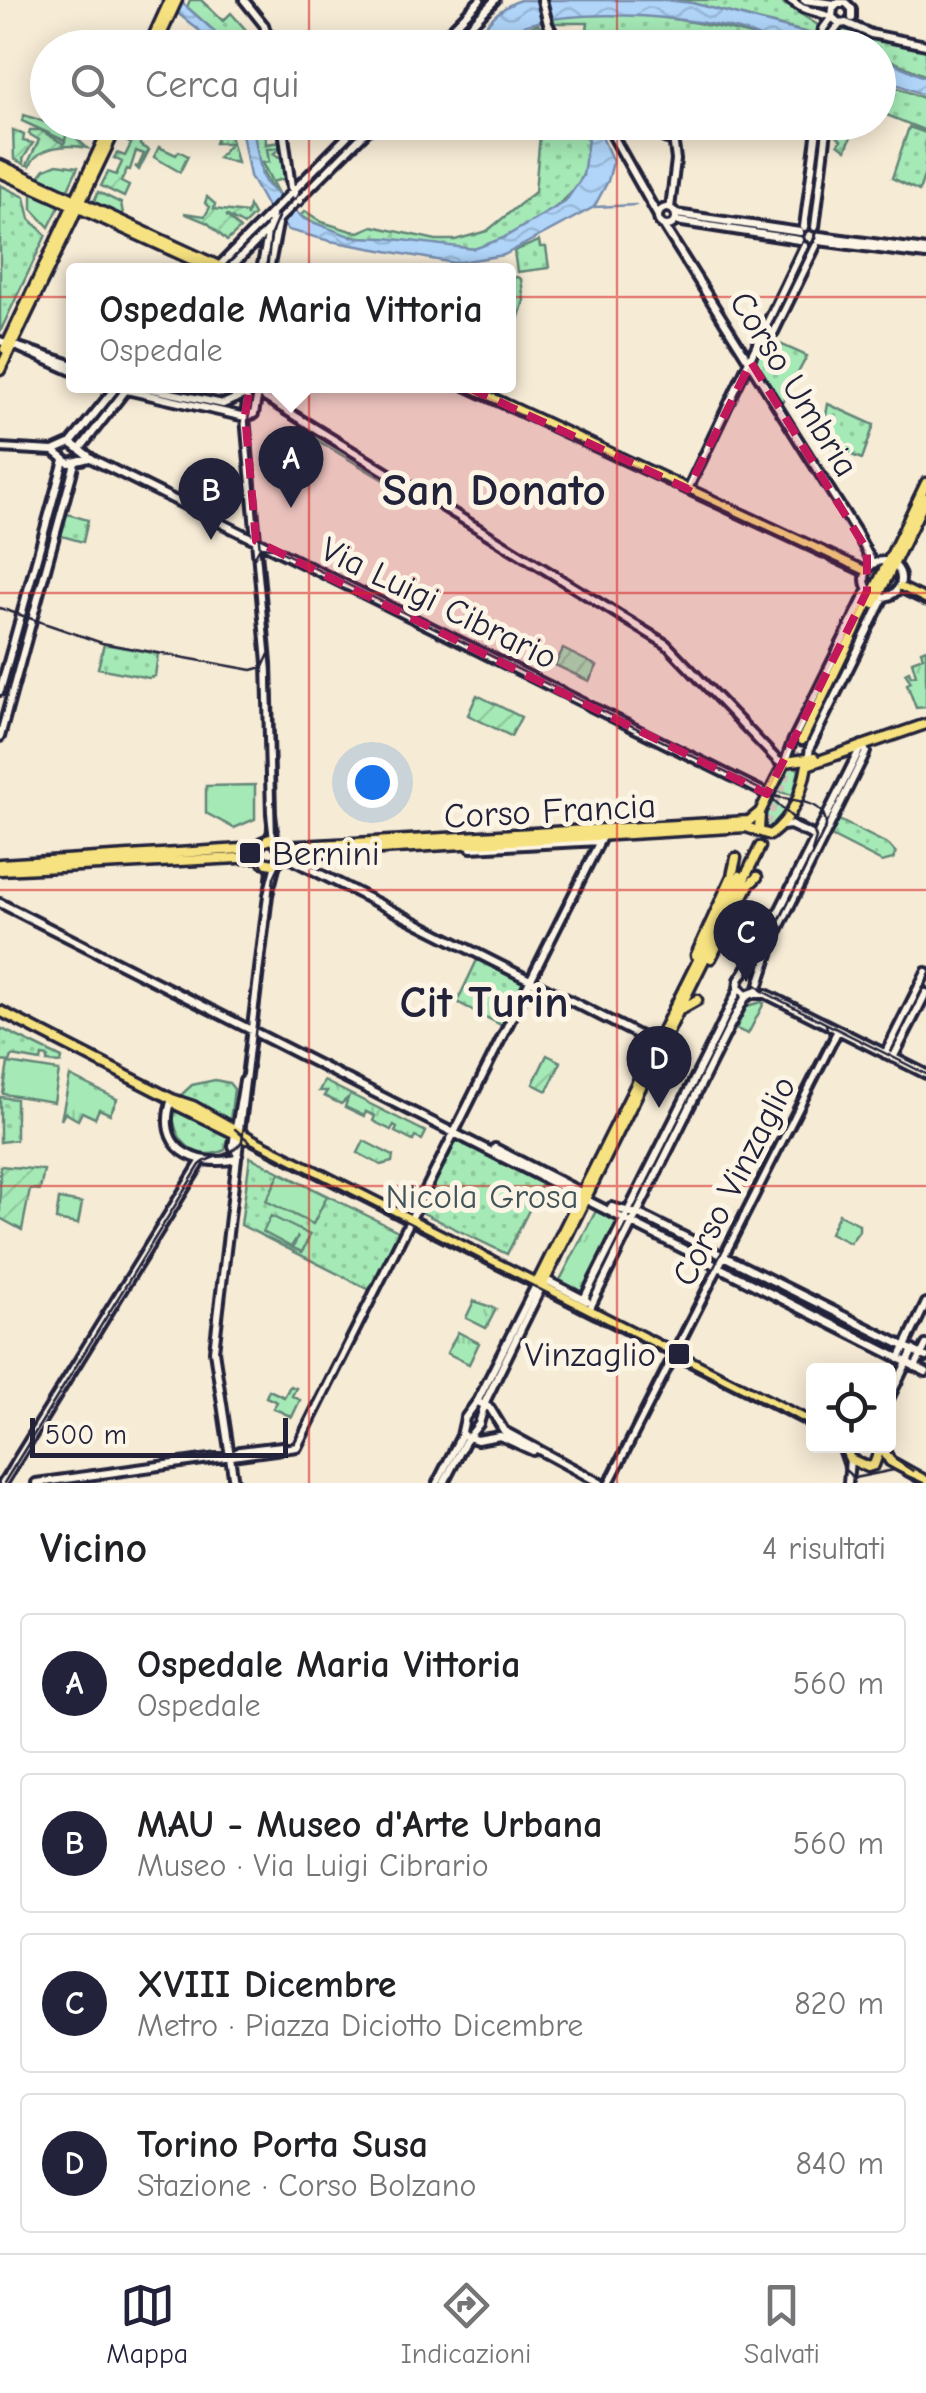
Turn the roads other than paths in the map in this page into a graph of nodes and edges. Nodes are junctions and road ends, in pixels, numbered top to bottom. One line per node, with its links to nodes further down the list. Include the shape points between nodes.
1 (174, 0): 13 (main road)
2 (244, 0): 14 (street)
3 (480, 0): 15 (street)
4 (542, 0): 17 (street)
5 (787, 0): 10 (street); 12 (street, via 823,17)
6 (806, 0): 8 (street)
7 (495, 1): 16 (street)
8 (838, 2): 9 (street); 10 (street)
9 (848, 2): 11 (street)
10 (832, 17): 11 (street); 12 (street)
11 (846, 22): 18 (street); 19 (street)
12 (824, 28)
13 (159, 30)
14 (266, 30)
15 (451, 30)
16 (467, 30)
17 (552, 30)
18 (838, 30)
19 (863, 30)
20 (896, 38): 21 (street)
21 (926, 43)
22 (107, 140): 32 (main road)
23 (285, 140): 31 (street)
24 (343, 140): 31 (street)
25 (358, 140): 33 (street)
26 (616, 140): 35 (street, via 654,205)
27 (668, 140): 35 (street, via 676,160)
28 (815, 140): 39 (street)
29 (826, 140): 37 (street)
30 (0, 169): 32 (main road)
31 (292, 192): 33 (street); 34 (street)
32 (77, 204): 42 (main road); 47 (main road)
33 (296, 204): 36 (street)
34 (272, 214): 38 (street); 43 (street)
35 (668, 216): 39 (street); 50 (street, Corso Umbria, via 678,244)
36 (279, 223): 38 (street); 46 (street)
37 (815, 228): 39 (street); 40 (street)
38 (267, 233): 44 (street); 45 (street)
39 (802, 236): 40 (street); 48 (street)
40 (818, 241): 41 (street); 48 (street, via 774,332)
41 (926, 253)
42 (205, 263)
43 (226, 263)
44 (229, 263)
45 (262, 263)
46 (271, 263)
47 (10, 344): 49 (main road); 51 (street); 52 (main road)
48 (759, 345): 50 (street)
49 (0, 360)
50 (751, 362): 67 (street); 70 (street, Corso Umbria)
51 (66, 365)
52 (0, 370)
53 (109, 393): 62 (street)
54 (125, 393): 65 (street)
55 (145, 393): 61 (street)
56 (172, 393): 57 (street, via 226,404)
57 (242, 393)
58 (248, 393): 61 (street)
59 (258, 393): 61 (street, via 255,412); 80 (street, via 666,644)
60 (481, 393): 67 (main road)
61 (245, 417): 69 (street)
62 (72, 443): 64 (street); 65 (street, Via Luigi Cibrario)
63 (0, 448): 64 (street)
64 (62, 454): 65 (street); 74 (street)
65 (79, 455): 69 (street, Via Luigi Cibrario); 76 (street)
66 (926, 483): 70 (main road)
67 (688, 489): 70 (main road)
68 (926, 498): 70 (main road)
69 (256, 541): 82 (street, Via Luigi Cibrario); 90 (street)
70 (878, 564): 72 (main road); 72 (street); 72 (street, Corso Umbria, via 901,575 892,595)
71 (901, 588): 73 (main road)
72 (873, 593): 77 (main road); 79 (street); 80 (street)
73 (926, 600)
74 (0, 692)
75 (926, 724): 78 (main road)
76 (0, 737)
77 (804, 741)
78 (862, 745): 79 (main road); 87 (street); 88 (street, via 866,752)
79 (807, 762): 80 (main road); 81 (main road)
80 (786, 764): 81 (main road, via 801,768); 82 (main road)
81 (800, 789): 84 (main road)
82 (766, 798): 83 (main road)
83 (756, 816): 85 (main road); 86 (main road, Corso Francia)
84 (780, 828): 85 (main road, Corso Francia, via 770,836); 87 (street, via 790,825)
85 (761, 833): 86 (main road, Corso Francia, via 742,828)
86 (603, 835): 90 (main road, Corso Francia); 90 (main road, Corso Francia); 98 (street)
87 (815, 838): 88 (street); 97 (street)
88 (824, 838): 99 (street)
89 (758, 846): 95 (main road)
90 (272, 853): 92 (main road, Corso Francia); 98 (street); 109 (street)
91 (736, 858): 95 (main road, via 700,942)
92 (0, 867)
93 (757, 877): 95 (main road, via 717,948)
94 (0, 903): 109 (street)
95 (696, 971): 105 (main road); 111 (main road)
96 (926, 972): 113 (street)
97 (744, 976): 99 (street); 100 (street)
98 (530, 982): 111 (street); 119 (street)
99 (759, 983): 102 (street); 103 (street)
100 (738, 987): 103 (street); 107 (street)
101 (926, 993): 114 (street)
102 (766, 994): 103 (street); 110 (street)
103 (752, 995): 108 (street)
104 (697, 1000): 105 (main road)
105 (681, 1009): 111 (main road)
106 (0, 1012): 117 (main road)
107 (723, 1018): 108 (street, via 726,1026); 118 (street)
108 (732, 1023): 118 (street)
109 (252, 1029): 119 (street); 120 (street)
110 (838, 1030): 112 (street); 129 (street, Corso Vinzaglio)
111 (659, 1045): 123 (main road)
112 (870, 1046): 113 (street); 115 (street)
113 (884, 1054): 114 (street)
114 (893, 1058): 115 (street)
115 (911, 1067): 116 (street)
116 (926, 1074)
117 (172, 1099): 120 (main road); 122 (street, via 170,1133)
118 (678, 1122): 125 (street)
119 (456, 1131): 123 (street); 126 (street)
120 (239, 1132): 121 (street); 126 (main road)
121 (237, 1157): 122 (street); 149 (street, via 214,1351)
122 (201, 1162): 154 (street)
123 (584, 1195): 124 (street); 131 (main road)
124 (599, 1203): 125 (street); 127 (street)
125 (634, 1212): 127 (street); 128 (street); 129 (street)
126 (413, 1216): 131 (main road); 149 (street, via 299,1445)
127 (624, 1218): 128 (street); 133 (street)
128 (633, 1223): 130 (street); 133 (street)
129 (724, 1255): 130 (street, Corso Vinzaglio); 135 (street)
130 (718, 1267): 136 (street, Corso Vinzaglio); 137 (street)
131 (541, 1282): 133 (main road); 140 (street); 141 (street)
132 (926, 1303): 135 (street)
133 (588, 1304): 136 (main road)
134 (926, 1344): 135 (street)
135 (916, 1352): 137 (street); 137 (street)
136 (674, 1354): 142 (main road); 159 (street, Corso Vinzaglio)
137 (907, 1363): 138 (street); 139 (street)
138 (926, 1372)
139 (896, 1385)
140 (474, 1404): 141 (street); 144 (street)
141 (484, 1405): 143 (street, via 495,1414); 144 (street, via 479,1424)
142 (806, 1420)
143 (498, 1432): 144 (street, via 476,1440); 158 (street)
144 (465, 1434): 157 (street)
145 (848, 1453): 152 (street)
146 (852, 1453): 150 (main road)
147 (879, 1453): 150 (main road)
148 (885, 1453): 151 (main road)
149 (230, 1456): 155 (street); 156 (street)
150 (871, 1466): 151 (main road); 152 (street)
151 (902, 1469): 153 (main road)
152 (849, 1481)
153 (926, 1481)
154 (3, 1483)
155 (36, 1483)
156 (234, 1483)
157 (441, 1483)
158 (600, 1483)
159 (609, 1483)

